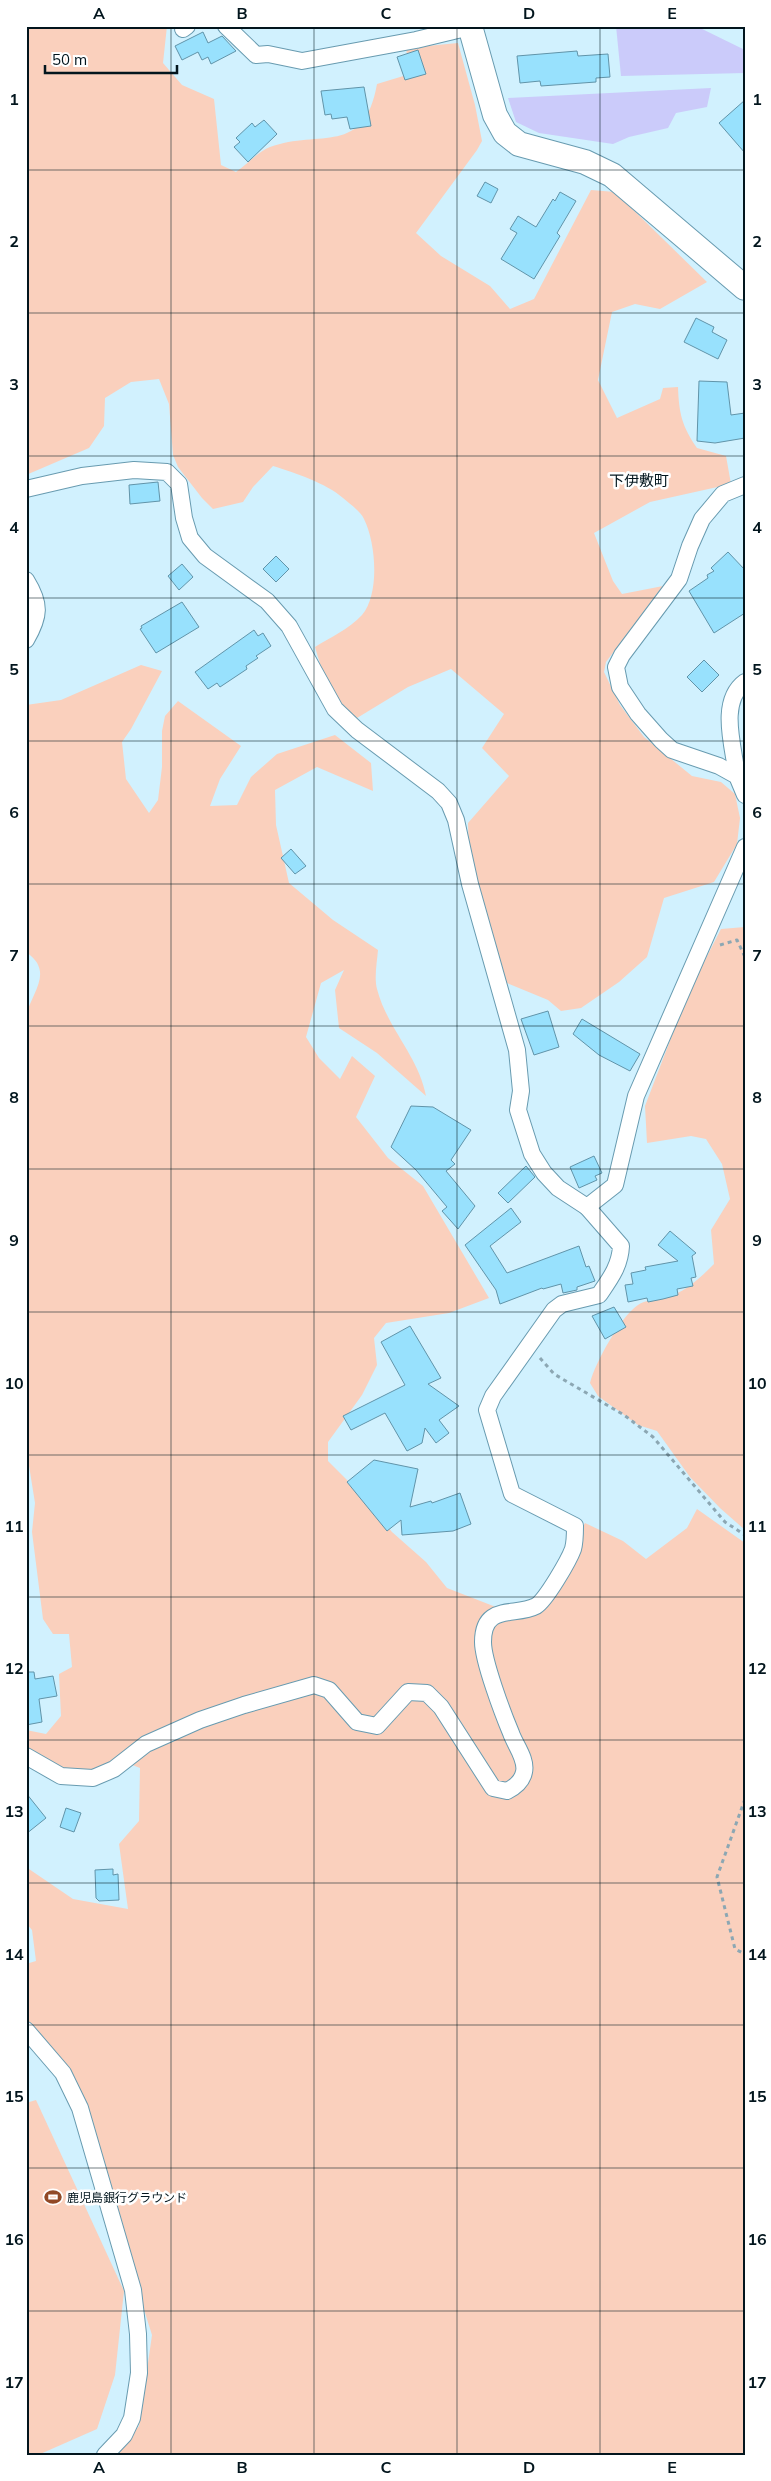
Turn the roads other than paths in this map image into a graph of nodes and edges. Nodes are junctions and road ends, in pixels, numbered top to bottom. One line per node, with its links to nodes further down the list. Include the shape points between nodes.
1 (226, 26): 2 (street, via 256,55 268,54 302,61)
2 (470, 27): 3 (street, via 495,115 505,133 519,144 585,162 612,174)
3 (745, 288)
4 (745, 485): 9 (street, via 724,494 702,519 679,579 622,655 616,668 620,687 633,707 672,750)
5 (26, 489): 12 (street, via 82,476 150,469 167,472 180,484 190,538 205,556 273,607 293,633 335,709 449,803 517,1050 521,1091 518,1110 532,1154 558,1188)
6 (26, 580): 7 (street, via 36,596 37,622)
7 (26, 640)
8 (745, 682): 9 (street, via 730,704)
9 (737, 776): 10 (street)
10 (745, 795)
11 (745, 847): 12 (street, via 636,1096 615,1185)
12 (588, 1208): 13 (street, via 620,1246 614,1274 599,1295 562,1304 554,1310 493,1396 487,1410 512,1494 575,1526 574,1548 564,1569 537,1606 504,1611 491,1619 484,1633 483,1645 501,1708 521,1754 525,1772 518,1784 507,1792 493,1788 441,1707 427,1693 408,1692 378,1726 357,1722 329,1690 314,1686 244,1704 200,1720 146,1744 114,1769 93,1778 60,1776)
13 (26, 1756)
14 (26, 2030): 15 (street, via 64,2074 80,2108 133,2290 138,2373 132,2418 124,2435)
15 (105, 2455)

